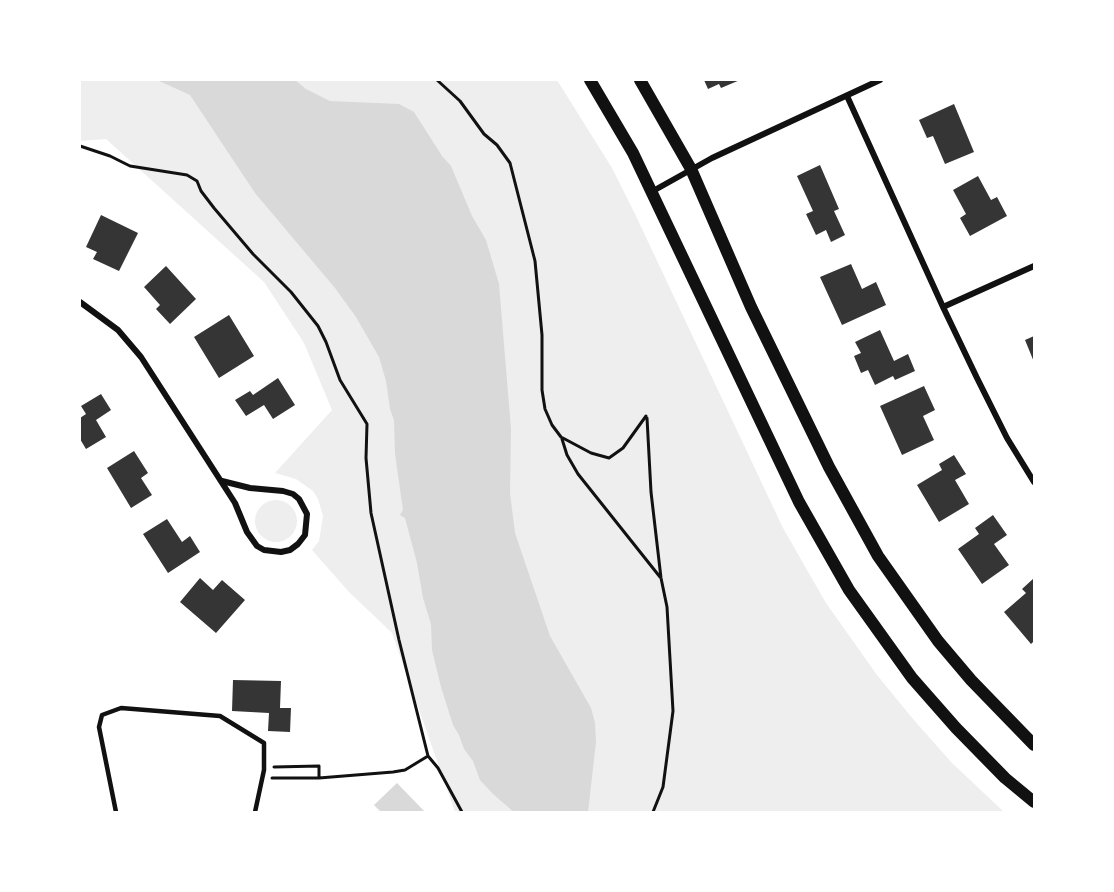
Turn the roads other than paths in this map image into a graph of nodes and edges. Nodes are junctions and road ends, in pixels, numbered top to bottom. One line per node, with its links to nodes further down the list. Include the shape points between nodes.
1 (590, 80): 6 (main road)
2 (640, 80): 5 (main road)
3 (880, 80): 4 (street)
4 (847, 96): 5 (street); 9 (street)
5 (691, 169): 6 (street); 12 (main road, via 751,308 829,467 878,556 970,680)
6 (652, 190): 13 (main road, via 799,502 849,590 912,678 1005,778)
7 (1035, 266): 9 (street)
8 (80, 302): 10 (street, via 101,315 131,343)
9 (943, 307): 11 (street, via 996,416)
10 (222, 481): 10 (street, via 257,546 280,552 290,550 305,535 307,514 293,494)
11 (1035, 482)
12 (1035, 745)
13 (1035, 802)
14 (116, 813): 15 (lane, via 99,727 102,715 121,708 220,716 264,743 263,777)
15 (255, 813)

